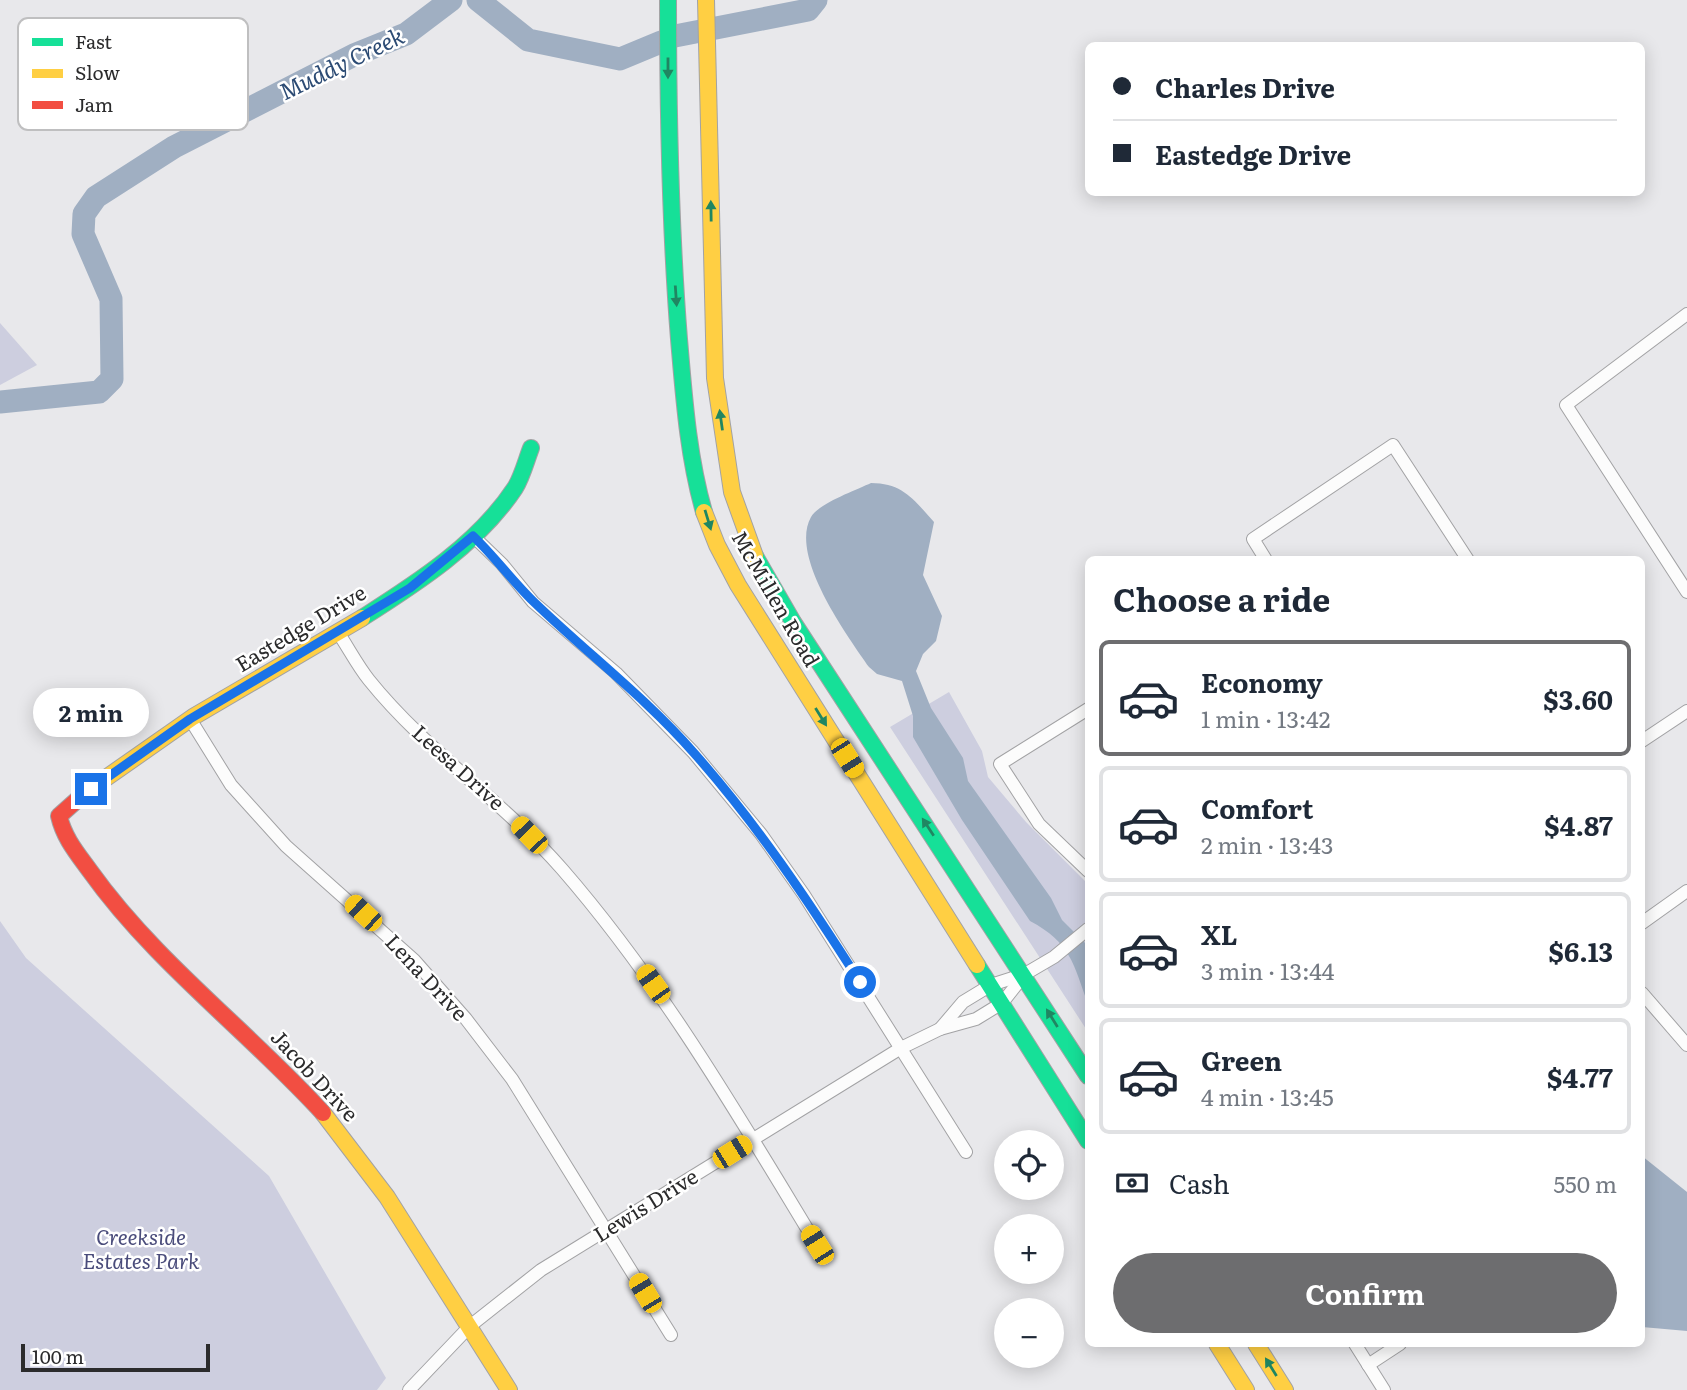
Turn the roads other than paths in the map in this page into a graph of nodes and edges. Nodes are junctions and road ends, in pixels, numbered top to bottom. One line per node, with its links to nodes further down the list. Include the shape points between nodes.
1 (668, 0): 20 (main road, McMillen Road, one-way to 20, via 669,158 678,327 690,437 708,524 750,604)
2 (706, 0): 19 (main road, McMillen Road, one-way to 2, via 793,622 756,558 733,492 715,377)
3 (1687, 314): 8 (street, via 1566,405)
4 (531, 448): 5 (main road, Eastedge Drive, via 519,483)
5 (473, 536): 9 (main road, Eastedge Drive, via 410,588); 25 (street, via 533,602 616,673 702,762 797,885)
6 (1264, 556): 7 (street, via 1253,539 1393,445)
7 (1465, 556)
8 (1687, 592)
9 (337, 631): 12 (main road, Eastedge Drive); 28 (street, Leesa Drive, via 369,680 422,737 516,821 625,944)
10 (1085, 711): 15 (street, via 1000,764 1039,824)
11 (1687, 711): 13 (street)
12 (190, 719): 14 (main road, Eastedge Drive); 30 (street, Lena Drive, via 231,785 286,846 414,960 466,1019 512,1079)
13 (1645, 739)
14 (59, 816): 32 (main road, Jacob Drive, via 63,833 106,893 151,944 283,1069 338,1129)
15 (1085, 868)
16 (1687, 891): 17 (street)
17 (1645, 921)
18 (1085, 933): 19 (street, Lewis Drive)
19 (1025, 974): 20 (street, Lewis Drive); 22 (street, Lewis Drive); 26 (main road, McMillen Road, one-way to 19)
20 (991, 985): 22 (main road, McMillen Road); 23 (street, Lewis Drive, via 963,1002)
21 (1645, 996): 24 (street)
22 (1002, 1003): 23 (street, Lewis Drive, via 976,1019); 27 (main road, McMillen Road)
23 (940, 1029): 25 (street, Lewis Drive)
24 (1687, 1045)
25 (901, 1048): 28 (street, Lewis Drive); 29 (street)
26 (1085, 1071)
27 (1085, 1136)
28 (753, 1140): 30 (street, Lewis Drive); 31 (street, Leesa Drive)
29 (966, 1152)
30 (607, 1230): 32 (street, Lewis Drive, via 541,1270); 33 (street, Lena Drive)
31 (817, 1245)
32 (470, 1326): 39 (street, Lewis Drive); 40 (main road, Jacob Drive)
33 (671, 1335)
34 (1219, 1347): 41 (main road)
35 (1258, 1347): 42 (main road, one-way to 35)
36 (1356, 1347): 38 (street)
37 (1396, 1347): 38 (street)
38 (1368, 1366): 43 (street)
39 (409, 1390)
40 (509, 1390)
41 (1246, 1390)
42 (1285, 1390)
43 (1384, 1390)

